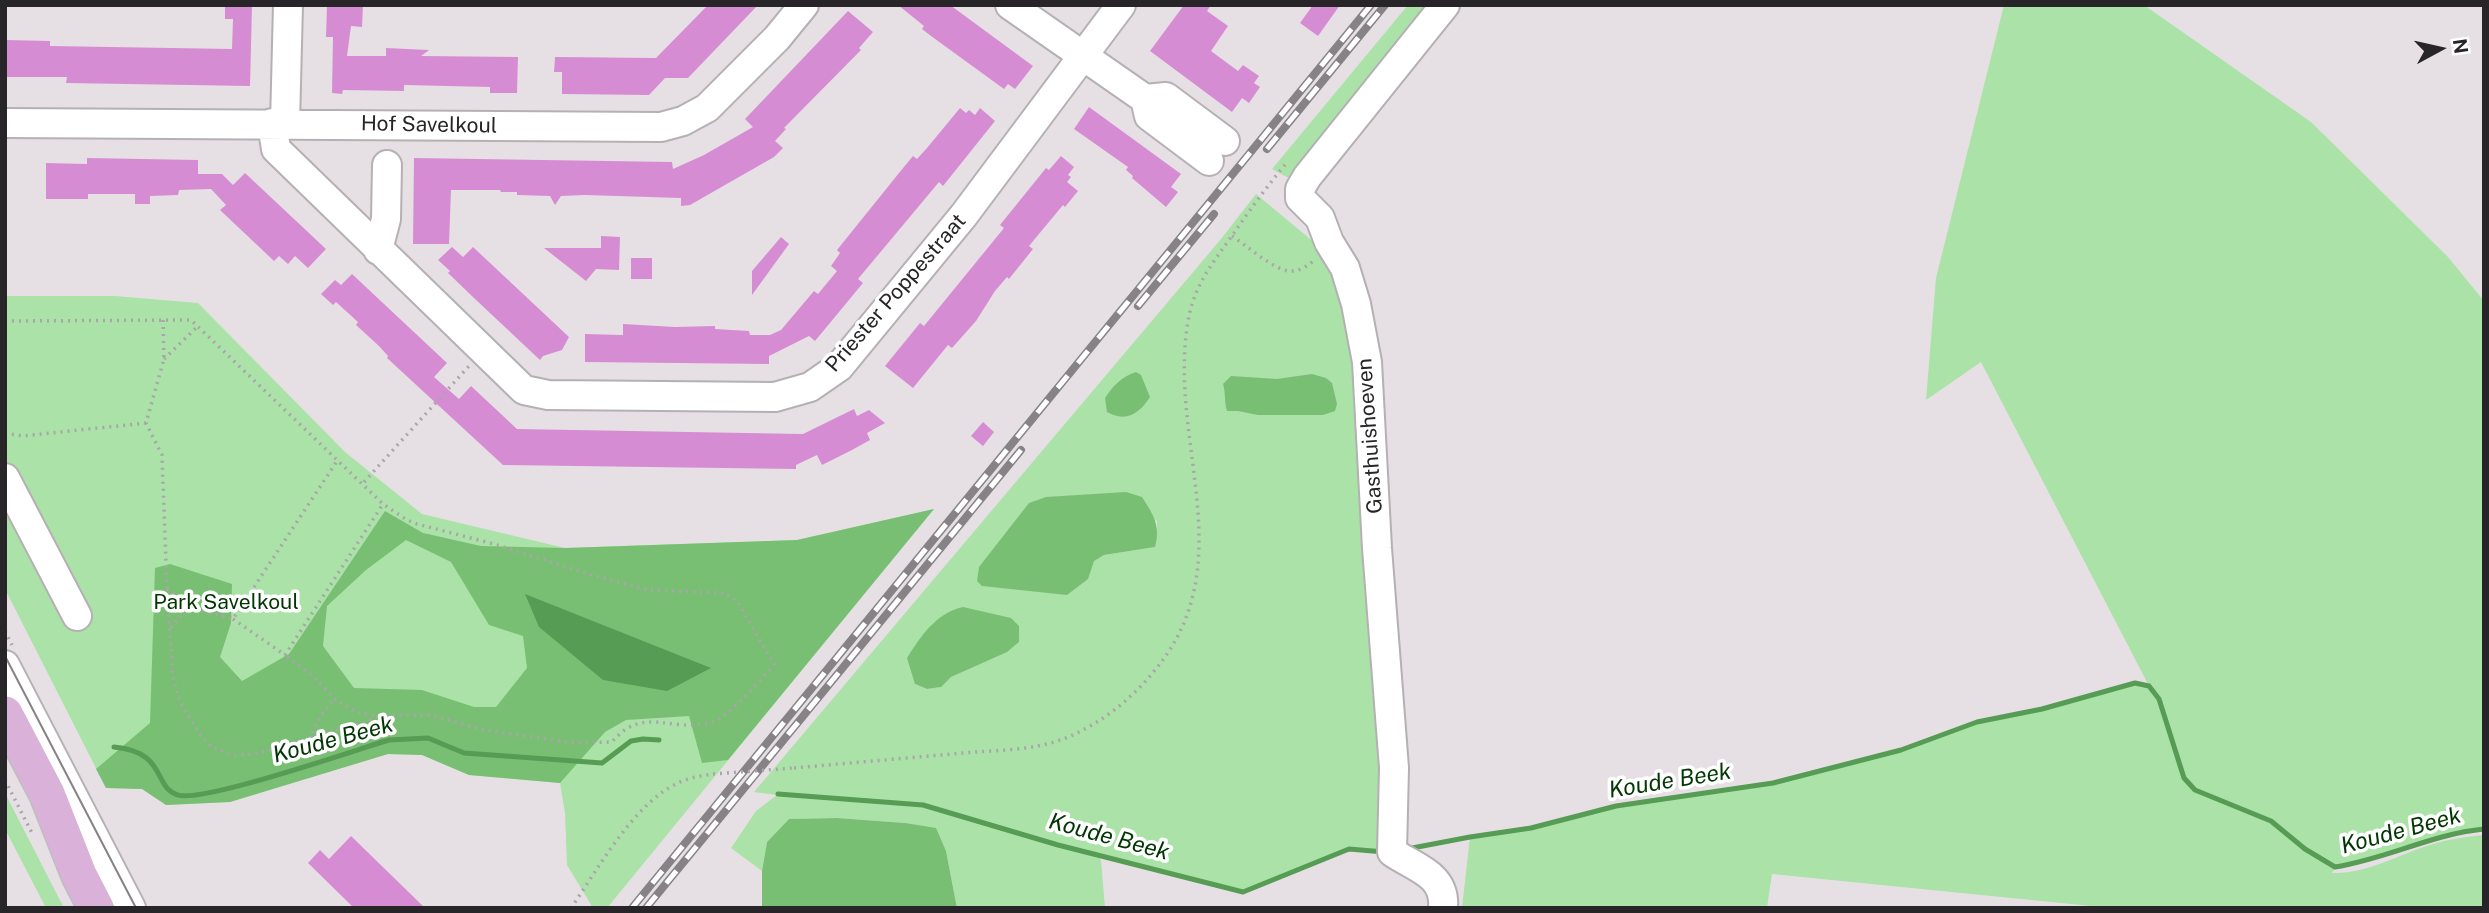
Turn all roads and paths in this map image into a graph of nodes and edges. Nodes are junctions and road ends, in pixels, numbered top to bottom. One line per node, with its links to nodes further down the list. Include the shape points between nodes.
1 (288, 5): 8 (street, Priester Poppestraat)
2 (804, 5): 8 (street, Hof Savelkoul, via 707,108 661,127)
3 (1010, 5): 6 (street)
4 (1121, 5): 6 (street, Priester Poppestraat)
5 (1445, 5): 13 (street, Gasthuishoeven, via 1300,189 1300,198 1320,218)
6 (1083, 57): 9 (street, via 1145,99 1149,116); 18 (street, Priester Poppestraat, via 964,215 839,367 810,387 775,397 548,395 524,390)
7 (5, 123): 8 (street, Hof Savelkoul)
8 (278, 123): 14 (street, Priester Poppestraat, via 276,149)
9 (1217, 151)
10 (1286, 163): 12 (path)
11 (387, 165): 14 (street, via 386,219)
12 (1232, 236): 13 (path, via 1289,272 1312,262); 41 (path, bridge, via 1198,286 1185,343 1184,384 1199,516 1200,560 1194,595 1185,624 1141,688 1098,722 1061,739 1016,750 713,774 677,783 657,794 637,814)
13 (1329, 242): 42 (street, Gasthuishoeven, via 1345,268 1367,362 1394,768 1392,852 1431,875 1444,897)
14 (378, 250): 18 (street, Priester Poppestraat)
15 (163, 320): 16 (path); 17 (path, via 191,320); 19 (path)
16 (5, 321)
17 (197, 327): 19 (path); 22 (path)
18 (482, 351): 24 (path)
19 (164, 359): 20 (path)
20 (146, 423): 21 (path, via 23,436); 26 (path, via 162,455)
21 (5, 433)
22 (338, 460): 24 (path); 29 (path)
23 (5, 478): 28 (street)
24 (363, 482): 25 (path)
25 (383, 503): 31 (path); 35 (path, via 417,524 636,587 724,593 737,601 775,664 751,692 714,722 678,725 646,721 624,728 612,742 575,743 485,730 431,715)
26 (167, 589): 27 (path); 30 (path)
27 (192, 608): 29 (path); 30 (path)
28 (77, 616)
29 (233, 619): 31 (path)
30 (170, 630): 36 (path, via 180,702 211,747 234,755 255,754)
31 (285, 654): 33 (path)
32 (5, 666): 40 (street)
33 (334, 699): 35 (path, via 357,713); 36 (path)
34 (5, 714): 39 (main road, via 47,794)
35 (379, 716): 36 (path)
36 (309, 738)
37 (5, 752): 38 (main road)
38 (85, 908)
39 (96, 908)
40 (131, 908)
41 (571, 908)
42 (1443, 908)

